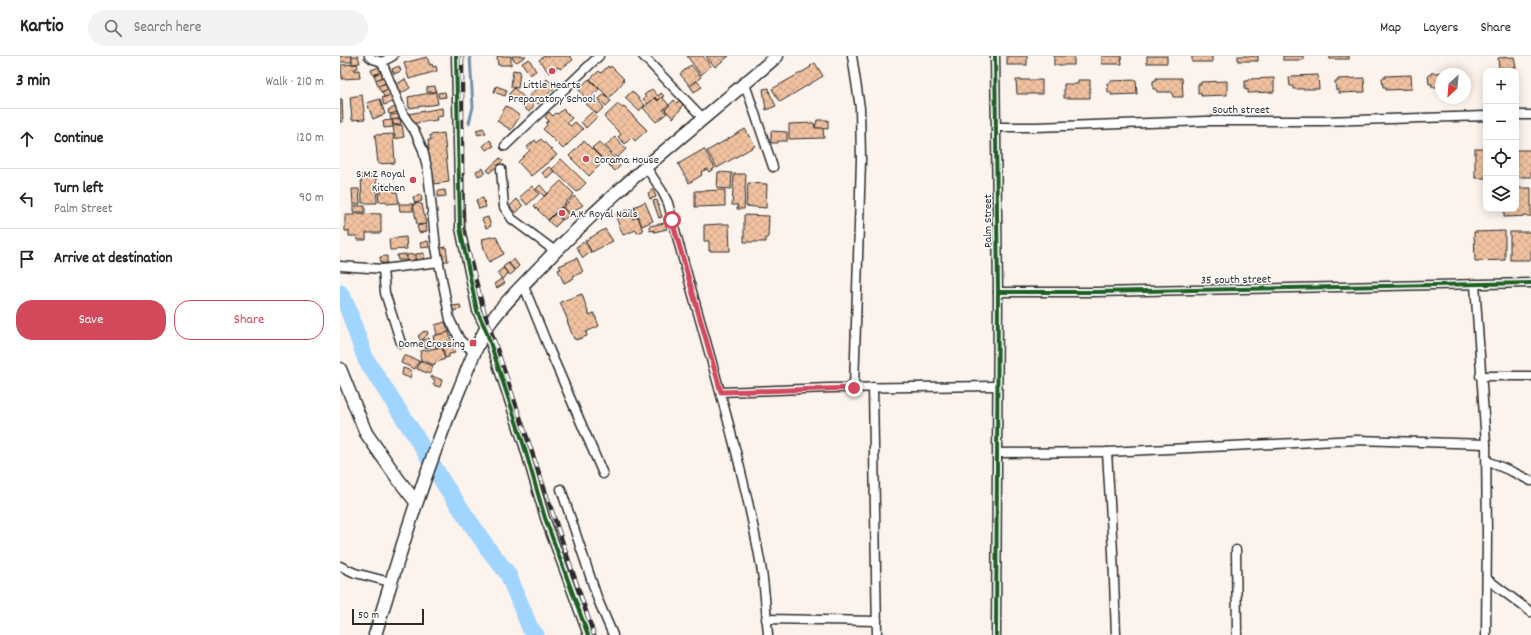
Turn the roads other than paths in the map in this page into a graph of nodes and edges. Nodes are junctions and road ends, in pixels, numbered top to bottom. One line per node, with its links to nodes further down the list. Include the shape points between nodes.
1 (369, 56): 9 (street)
2 (393, 56): 9 (street)
3 (456, 56): 28 (street, via 460,228 477,311)
4 (599, 56): 16 (street)
5 (643, 56): 14 (street)
6 (777, 56): 10 (main road)
7 (852, 56): 36 (street, via 860,108 861,160)
8 (995, 56): 15 (street, Palm Street)
9 (382, 62): 21 (street, via 403,114 423,150)
10 (745, 84): 14 (main road); 18 (street)
11 (1519, 115): 12 (street)
12 (1531, 115)
13 (1483, 116): 15 (street, South street)
14 (703, 118): 17 (main road)
15 (997, 127): 27 (street, Palm Street)
16 (505, 146)
17 (646, 167): 20 (main road); 37 (street, via 668,203)
18 (773, 167)
19 (501, 169): 20 (street, via 504,207 512,219)
20 (555, 251): 25 (main road)
21 (439, 262): 23 (street); 30 (street, via 450,320 460,340)
22 (340, 266): 23 (street)
23 (382, 269): 29 (street, via 385,293)
24 (1531, 283): 26 (street, 35 south street)
25 (523, 284): 28 (main road); 42 (street)
26 (1475, 284): 27 (street, 35 south street); 32 (street)
27 (998, 292): 34 (street, Palm Street)
28 (486, 330): 30 (main road); 54 (street, via 545,518)
29 (401, 343)
30 (475, 353): 45 (main road, via 439,437)
31 (340, 369): 45 (main road, via 366,433)
32 (1480, 376): 33 (street); 38 (street)
33 (1531, 376)
34 (997, 386): 35 (street); 40 (street, Palm Street)
35 (873, 387): 36 (street); 52 (street)
36 (854, 388): 37 (street)
37 (721, 392): 51 (street, via 761,567)
38 (1486, 444): 39 (street, via 1357,440); 41 (street)
39 (1107, 452): 40 (street); 59 (street)
40 (998, 453): 58 (street, Palm Street)
41 (1487, 461): 43 (street); 48 (street)
42 (604, 474)
43 (1531, 481)
44 (561, 489): 55 (street, via 598,600)
45 (416, 502): 49 (main road)
46 (1236, 550): 60 (street)
47 (340, 566): 49 (street, via 355,573)
48 (1487, 578): 50 (street); 61 (street)
49 (390, 582): 53 (main road)
50 (1531, 612)
51 (766, 619): 52 (street); 56 (street)
52 (877, 621): 57 (street)
53 (374, 635)
54 (588, 635)
55 (613, 635)
56 (768, 635)
57 (877, 635)
58 (996, 635)
59 (1116, 635)
60 (1237, 635)
61 (1486, 635)

